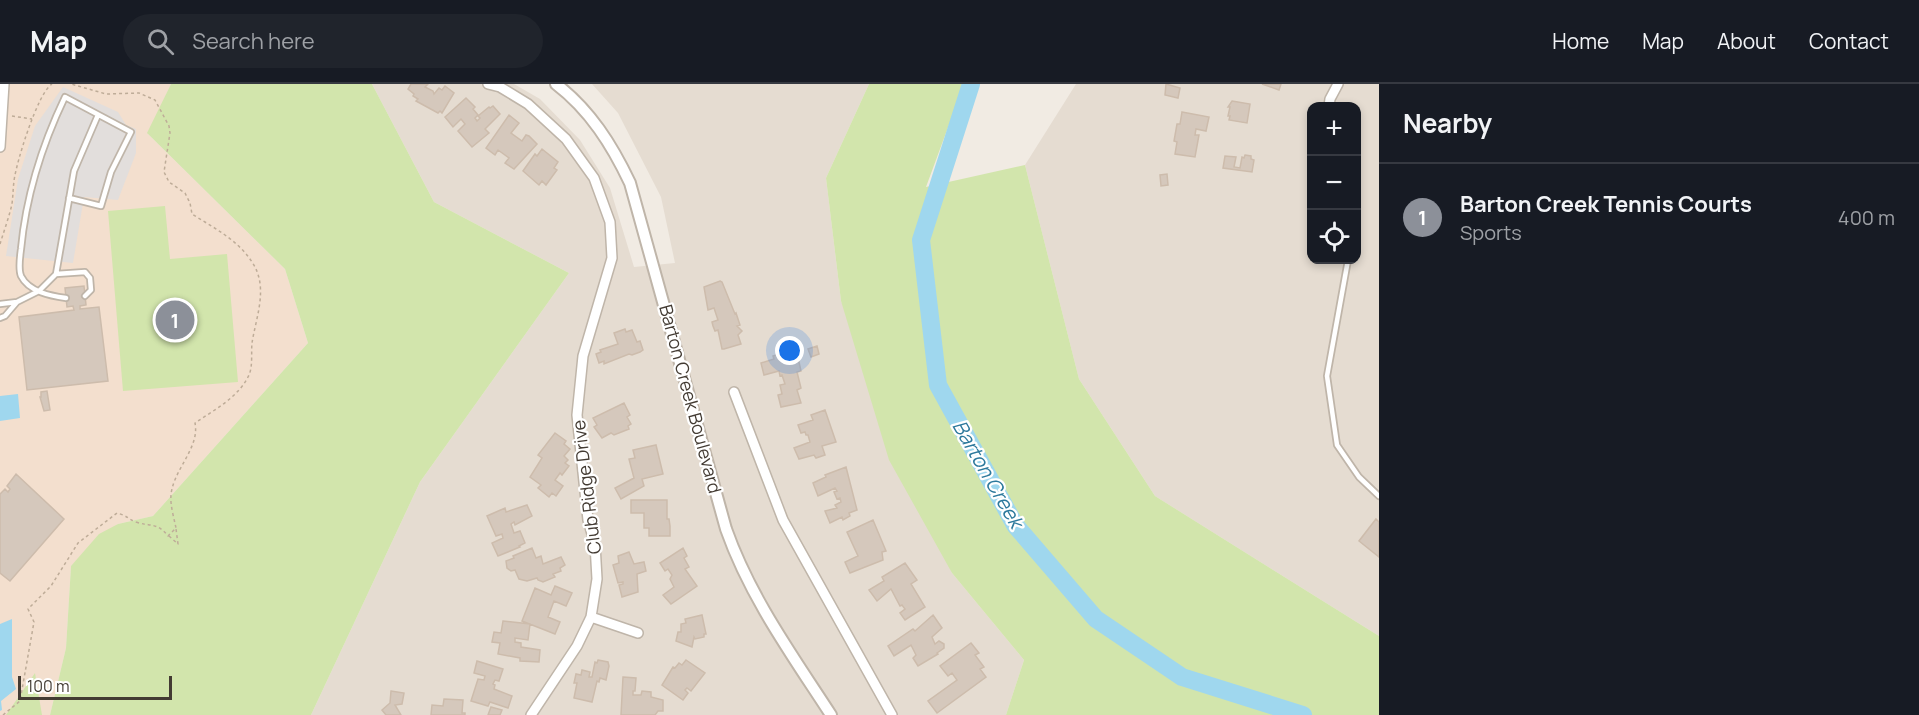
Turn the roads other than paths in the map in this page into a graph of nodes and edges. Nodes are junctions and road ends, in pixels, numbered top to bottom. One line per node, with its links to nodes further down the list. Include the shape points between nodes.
1 (4, 84): 7 (street)
2 (488, 84): 19 (street, Club Ridge Drive, via 528,104 566,139 594,178 610,222 612,258 583,356 577,415 588,520 595,544 597,579)
3 (556, 84): 22 (street, Barton Creek Boulevard, via 599,128 630,183 736,557 759,603)
4 (1338, 84): 5 (street)
5 (1330, 102)
6 (98, 115): 8 (lane, via 74,171); 8 (lane, via 131,132 111,172 101,206); 11 (lane, via 65,97 43,148 24,223 20,257 20,274)
7 (0, 147)
8 (69, 198): 10 (lane)
9 (1347, 264): 18 (lane, via 1327,376 1337,445 1359,477)
10 (56, 274): 11 (lane); 12 (lane, via 85,272 91,290)
11 (39, 291): 13 (lane); 14 (lane)
12 (85, 296)
13 (66, 298)
14 (17, 302): 15 (lane); 16 (lane)
15 (0, 304)
16 (0, 318)
17 (734, 392): 23 (street, via 783,520)
18 (1379, 496)
19 (591, 617): 20 (street); 21 (street, Club Ridge Drive, via 577,646)
20 (638, 633)
21 (531, 715)
22 (831, 715)
23 (892, 715)

